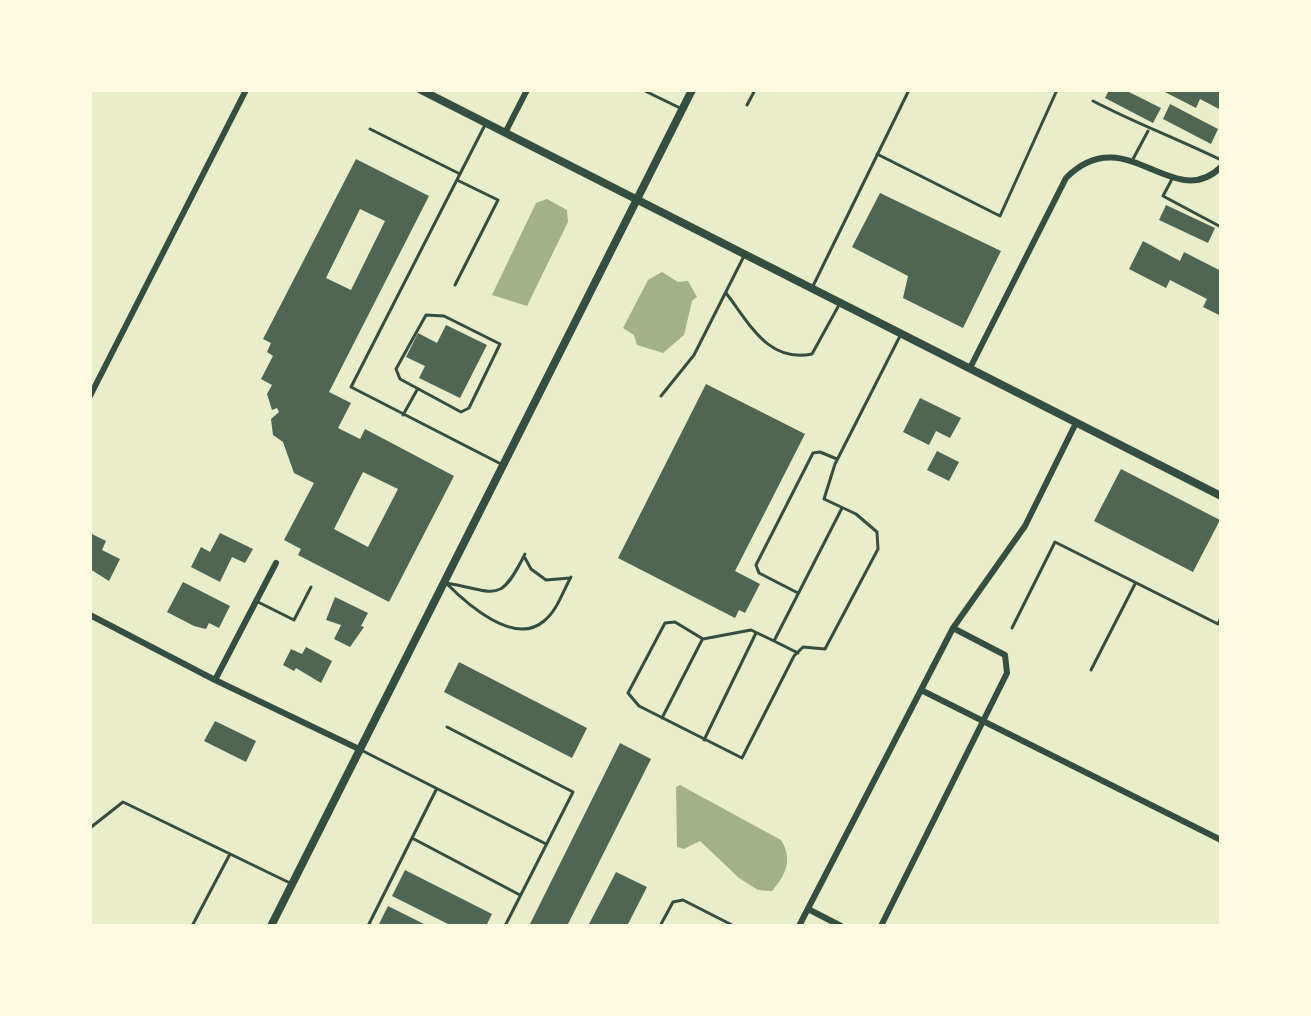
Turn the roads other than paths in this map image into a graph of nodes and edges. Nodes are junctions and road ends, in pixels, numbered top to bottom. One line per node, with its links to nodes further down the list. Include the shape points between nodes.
1 (246, 90): 33 (street)
2 (421, 90): 12 (street)
3 (527, 90): 15 (street)
4 (643, 90): 11 (lane)
5 (692, 90): 11 (street)
6 (755, 90): 10 (lane)
7 (909, 90): 16 (lane)
8 (1057, 90): 16 (lane, via 1000,216)
9 (1093, 101): 14 (lane)
10 (747, 105)
11 (682, 109): 23 (street)
12 (486, 123): 15 (street); 20 (lane)
13 (370, 129): 20 (lane)
14 (1148, 130): 17 (lane); 18 (lane, via 1165,132)
15 (505, 133): 23 (street)
16 (877, 154): 27 (lane)
17 (1133, 159): 21 (street); 31 (street, via 1106,157 1080,164 1066,178)
18 (1221, 160)
19 (1221, 167): 21 (street, via 1188,182)
20 (460, 174): 22 (lane)
21 (1172, 179): 24 (lane, via 1163,196)
22 (457, 180): 26 (lane, via 498,200); 35 (lane, via 351,387)
23 (636, 200): 25 (street); 38 (street)
24 (1221, 227)
25 (745, 254): 27 (street); 28 (lane)
26 (455, 285)
27 (812, 288): 29 (street)
28 (726, 293): 29 (lane, via 766,346 795,357 812,354); 34 (lane, via 694,355)
29 (841, 302): 30 (street)
30 (902, 332): 31 (street); 37 (lane)
31 (970, 368): 36 (street)
32 (417, 389): 32 (lane, via 400,379 396,369 426,315 444,316 500,344 469,408 461,412); 35 (lane)
33 (90, 396)
34 (661, 396)
35 (403, 415): 38 (lane)
36 (1076, 423): 39 (street); 49 (street, via 1025,526)
37 (837, 459): 40 (lane, via 824,499); 45 (lane, via 813,453 756,565 759,573)
38 (504, 465): 42 (street)
39 (1221, 496)
40 (842, 508): 45 (lane); 54 (lane, via 877,532 878,549 825,649 803,647)
41 (276, 563): 46 (street)
42 (446, 583): 42 (lane, via 501,591 525,554 541,578 571,577 549,616 528,628 472,608); 62 (street)
43 (1136, 583): 48 (lane, via 1218,624); 50 (lane, via 1055,542); 55 (lane)
44 (311, 587): 46 (lane, via 294,620)
45 (798, 593): 53 (lane)
46 (256, 601): 56 (street)
47 (90, 615): 56 (street)
48 (1221, 618)
49 (953, 628): 57 (street); 59 (street, via 1005,655 1007,673)
50 (1012, 628)
51 (756, 633): 52 (lane); 53 (lane); 61 (lane)
52 (703, 639): 58 (lane); 58 (lane, via 675,622 665,623 628,693)
53 (774, 641): 54 (lane)
54 (798, 653): 61 (lane, via 742,758)
55 (1091, 670)
56 (215, 680): 62 (street)
57 (921, 690): 59 (street); 71 (street)
58 (662, 718): 61 (lane)
59 (985, 720): 66 (street); 80 (street)
60 (447, 727): 67 (lane, via 573,792)
61 (704, 740)
62 (361, 750): 63 (lane); 69 (street)
63 (437, 788): 65 (lane); 67 (lane)
64 (90, 828): 68 (lane, via 123,802)
65 (412, 838): 70 (lane); 74 (lane)
66 (1221, 840)
67 (546, 844): 70 (lane)
68 (230, 854): 69 (lane); 72 (lane)
69 (292, 884): 73 (street)
70 (520, 895): 75 (lane)
71 (808, 909): 78 (street); 79 (street)
72 (192, 926)
73 (271, 926)
74 (368, 926)
75 (505, 926)
76 (660, 926): 77 (lane, via 673,902 683,900)
77 (734, 926)
78 (799, 926)
79 (841, 926)
80 (881, 926)

